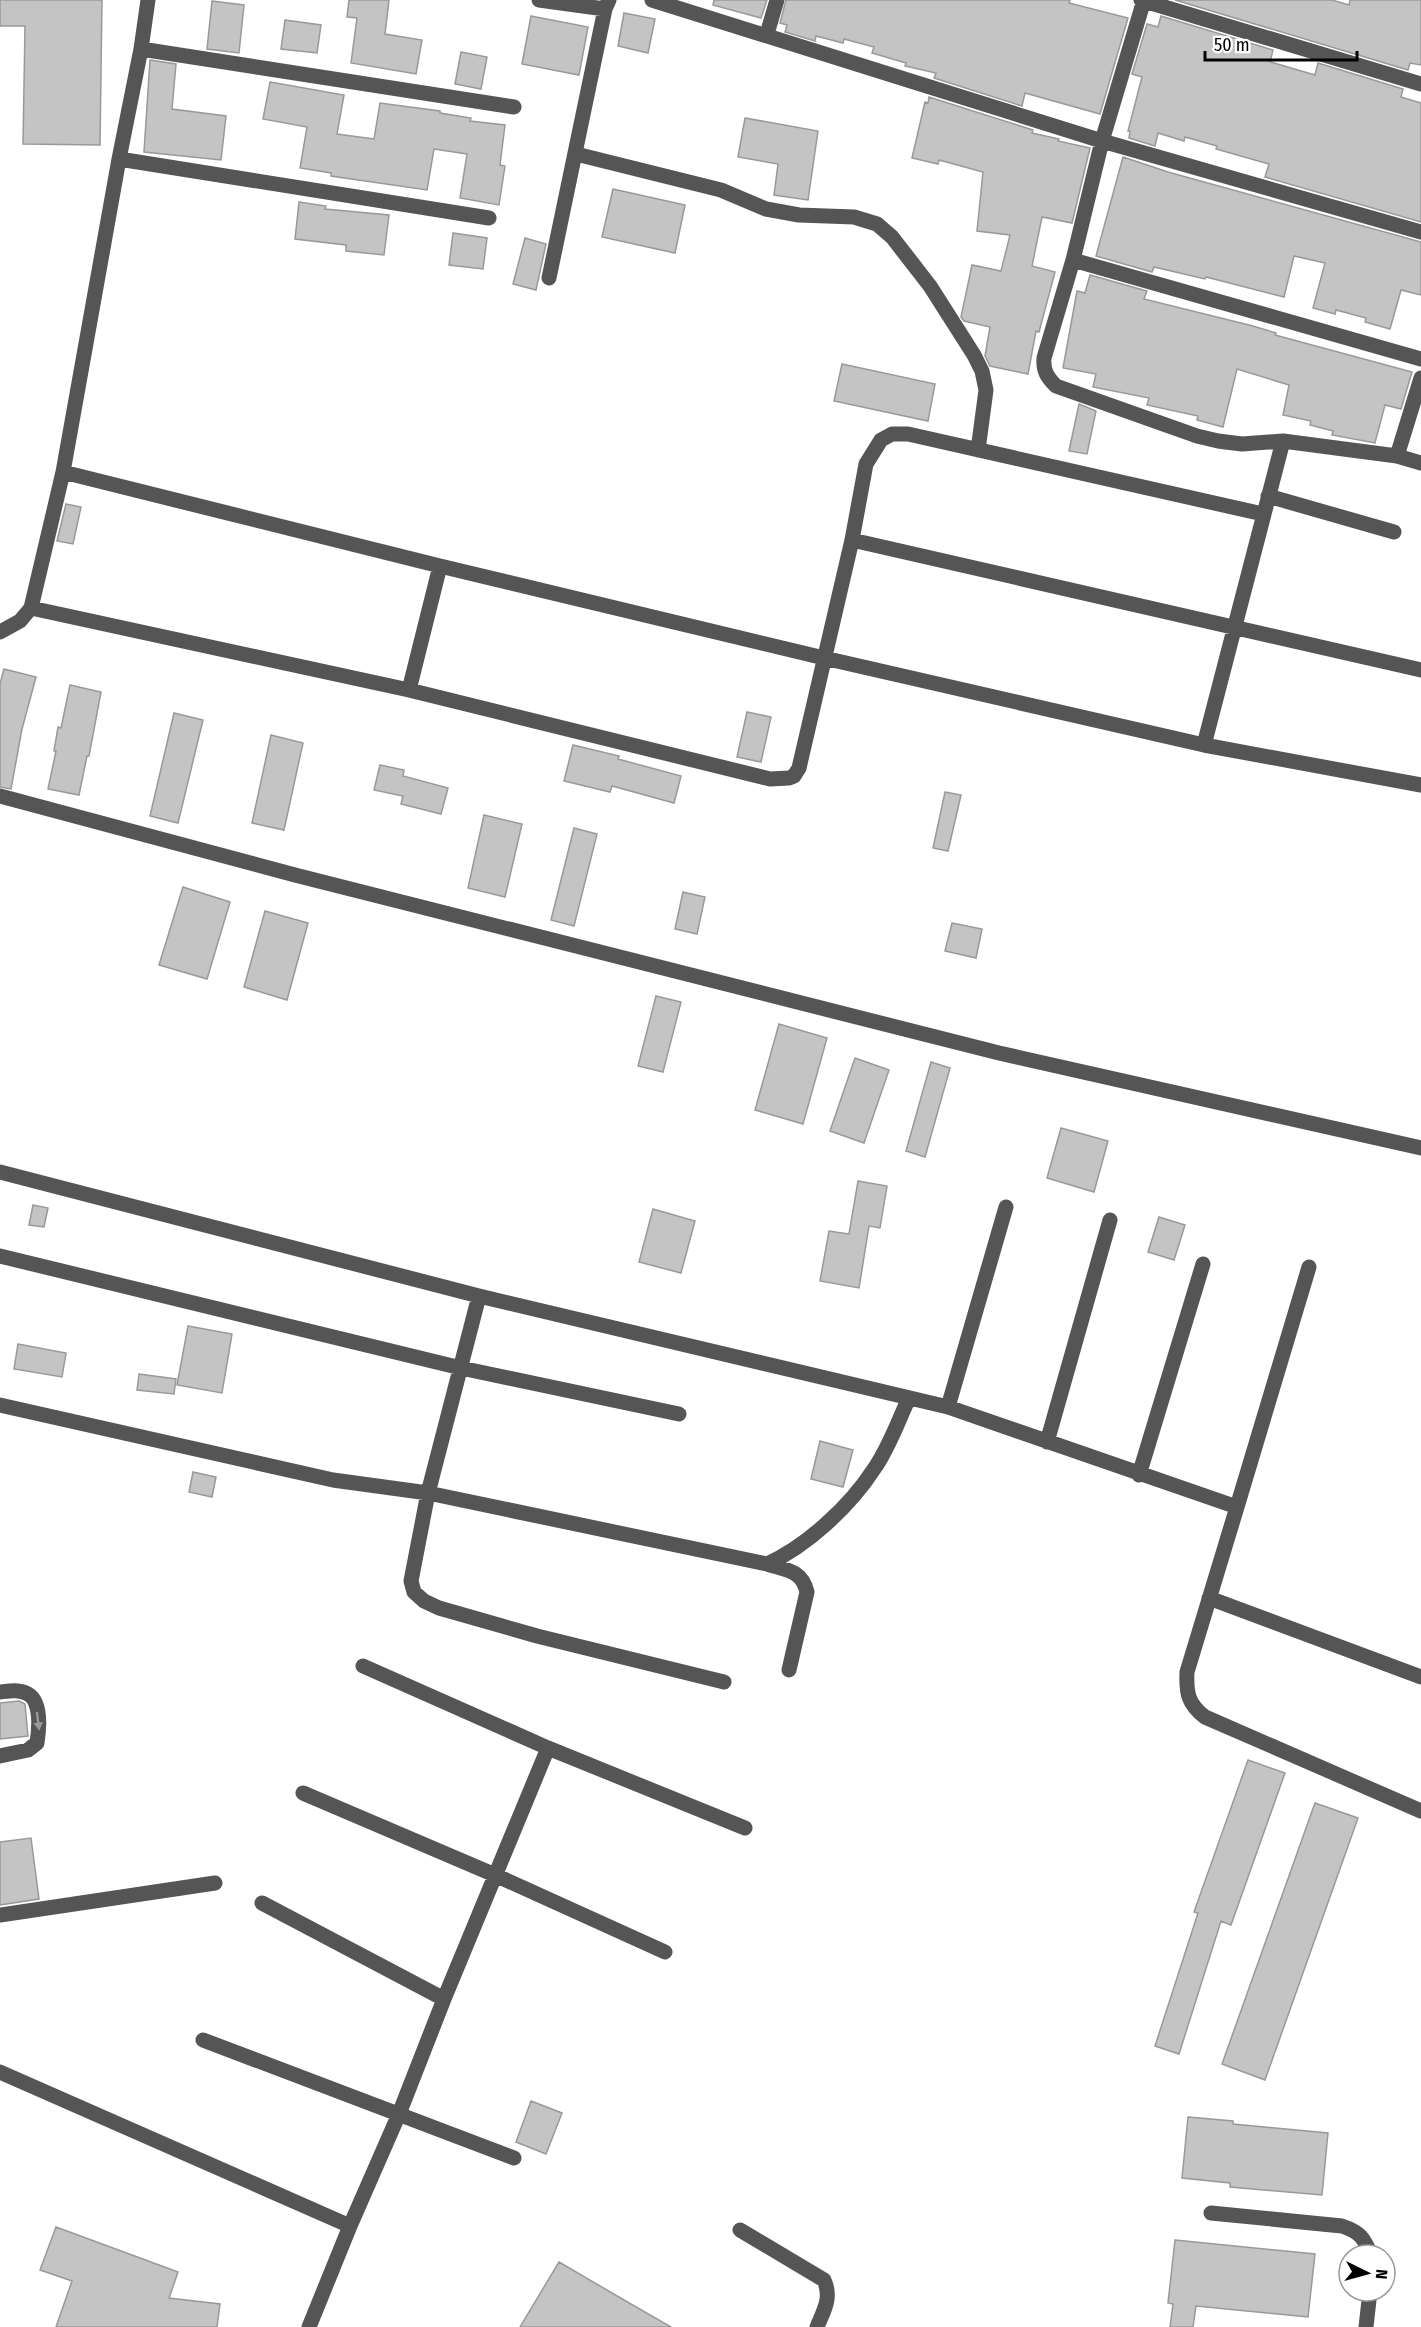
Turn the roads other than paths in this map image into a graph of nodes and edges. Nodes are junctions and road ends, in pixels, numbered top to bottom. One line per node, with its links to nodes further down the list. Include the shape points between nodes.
1 (148, 0): 8 (street)
2 (539, 0): 6 (street)
3 (652, 0): 7 (street)
4 (777, 0): 7 (street)
5 (1143, 0): 9 (street); 11 (street)
6 (607, 4): 12 (street)
7 (767, 34): 11 (street)
8 (141, 49): 10 (street); 13 (street)
9 (1421, 84)
10 (514, 107)
11 (1102, 141): 15 (street); 16 (street)
12 (576, 154): 17 (street); 21 (street, via 722,190 766,209 854,217 878,224 930,286 982,371 986,390)
13 (119, 159): 14 (street); 24 (street)
14 (489, 218)
15 (1421, 232)
16 (1073, 260): 18 (street); 20 (street, via 1044,358 1044,369 1056,386 1197,436 1242,444)
17 (549, 278)
18 (1421, 359)
19 (1421, 378): 22 (street)
20 (1283, 441): 22 (street); 25 (street)
21 (978, 450): 26 (street); 28 (street, via 908,434 892,434 881,440 866,464)
22 (1397, 456): 23 (street)
23 (1421, 464)
24 (63, 472): 29 (street); 30 (street)
25 (1268, 496): 26 (street); 27 (street)
26 (1263, 514): 31 (street)
27 (1394, 532)
28 (852, 540): 31 (street); 33 (street)
29 (440, 566): 33 (street); 35 (street)
30 (31, 608): 32 (street, via 20,621); 35 (street)
31 (1235, 627): 34 (street); 36 (street)
32 (0, 632)
33 (824, 658): 35 (street, via 799,768 794,776 782,779); 36 (street)
34 (1421, 670)
35 (409, 690)
36 (1204, 745): 37 (street)
37 (1421, 785)
38 (0, 796): 39 (street, via 987,1050)
39 (1421, 1148)
40 (0, 1172): 46 (street)
41 (1006, 1207): 50 (street)
42 (1110, 1220): 52 (street)
43 (0, 1256): 47 (street)
44 (1203, 1264): 53 (street)
45 (1310, 1267): 55 (street)
46 (479, 1296): 47 (street); 48 (street)
47 (461, 1368): 51 (street); 54 (street)
48 (909, 1398): 50 (street); 56 (street, via 875,1468 845,1506 801,1543)
49 (0, 1405): 54 (street, via 333,1480)
50 (948, 1407): 52 (street)
51 (679, 1414)
52 (1047, 1442): 53 (street)
53 (1139, 1475): 55 (street)
54 (428, 1493): 56 (street); 61 (street, via 411,1581 414,1592 424,1601 537,1636)
55 (1237, 1507): 57 (street)
56 (767, 1564): 59 (street, via 797,1574 805,1582 807,1592)
57 (1209, 1598): 60 (street); 66 (street, via 1187,1672 1188,1700 1196,1710)
58 (363, 1666): 63 (street)
59 (789, 1670)
60 (1421, 1677)
61 (724, 1682)
62 (0, 1692): 64 (street, one-way to 64, via 17,1690 29,1694 35,1702 39,1729 37,1743 28,1750)
63 (548, 1748): 67 (street); 68 (street)
64 (0, 1756)
65 (303, 1793): 68 (street)
66 (1421, 1811)
67 (744, 1828)
68 (495, 1875): 72 (street); 73 (street)
69 (215, 1883): 71 (street)
70 (262, 1903): 73 (street)
71 (0, 1915)
72 (665, 1952)
73 (444, 1999): 76 (street)
74 (203, 2040): 76 (street)
75 (0, 2072): 79 (street)
76 (399, 2114): 77 (street); 79 (street)
77 (514, 2158)
78 (1211, 2213): 81 (street, via 1342,2226 1357,2231)
79 (350, 2226): 83 (street)
80 (740, 2229): 84 (street, via 825,2280 828,2302)
81 (1366, 2243)
82 (1369, 2303): 85 (street)
83 (309, 2327)
84 (817, 2327)
85 (1366, 2327)

